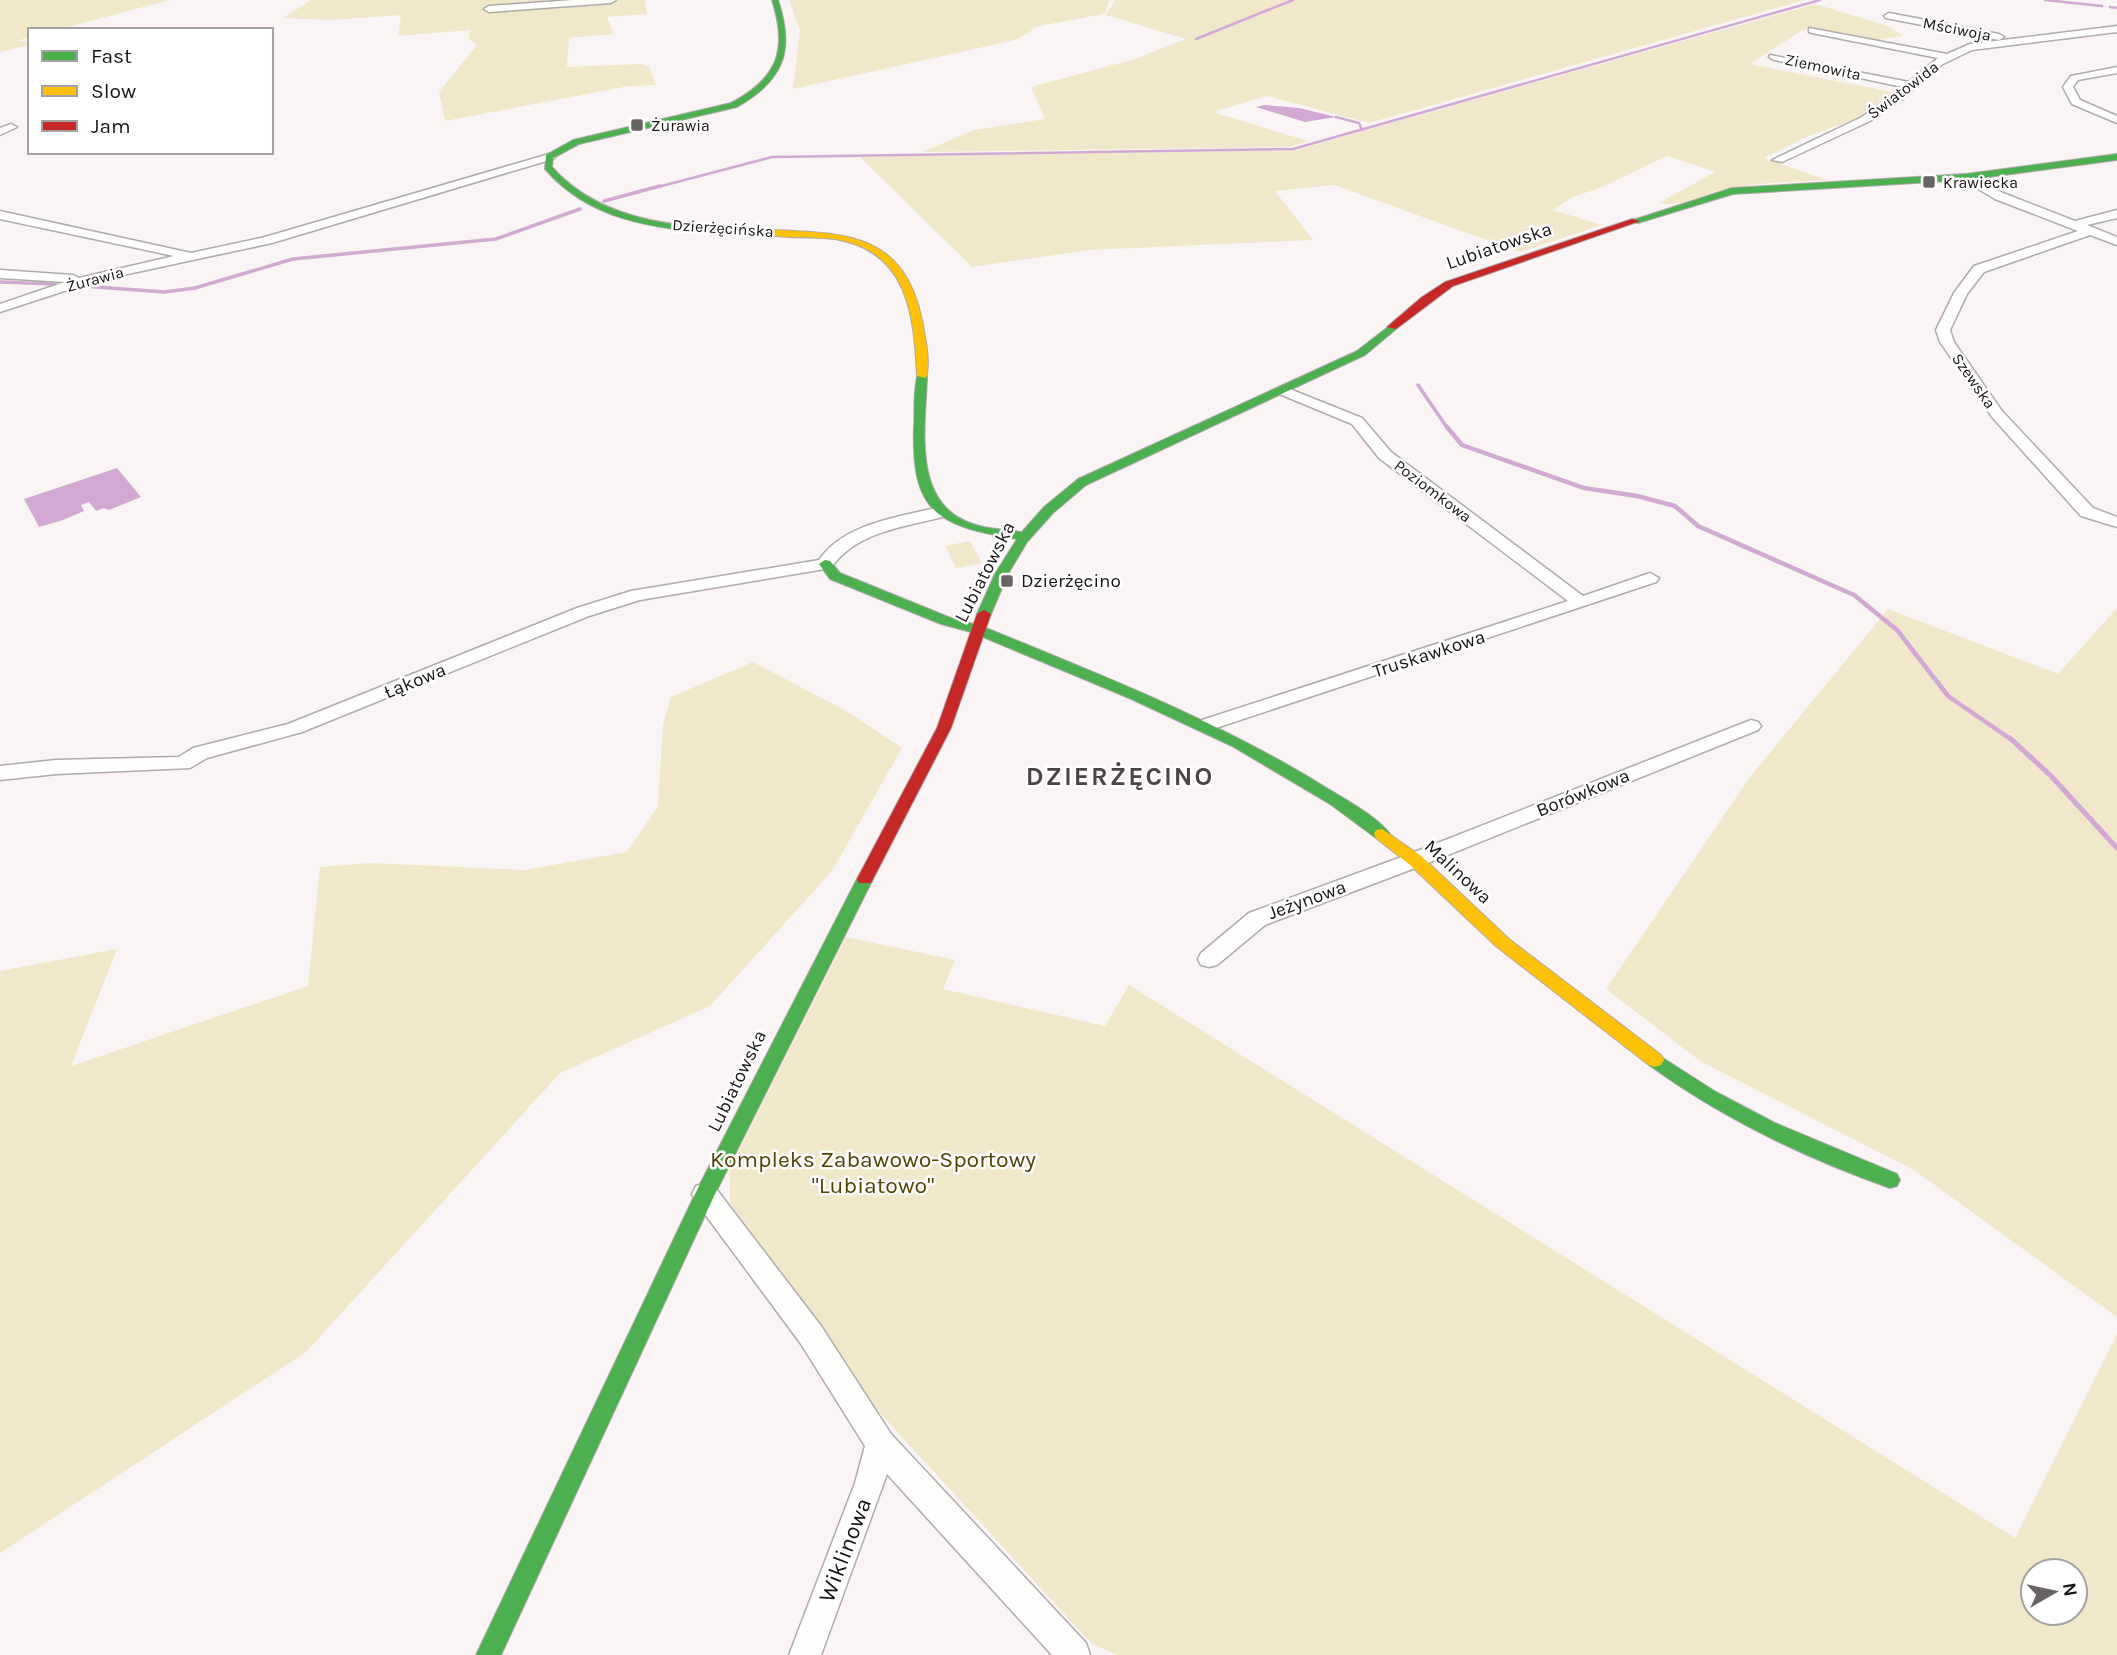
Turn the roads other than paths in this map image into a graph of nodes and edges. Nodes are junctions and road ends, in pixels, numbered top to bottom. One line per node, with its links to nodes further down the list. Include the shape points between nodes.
1 (611, 0): 3 (street)
2 (775, 0): 14 (street, via 785,29 783,51 769,82 757,94 724,107 576,142)
3 (489, 9)
4 (1889, 16): 7 (street, Mściwoja)
5 (2117, 29): 7 (street, Światowida)
6 (1812, 30): 9 (street)
7 (2025, 42): 9 (street, Światowida, via 1979,45)
8 (1774, 57): 11 (street, Ziemowita)
9 (1947, 57): 11 (street, Światowida)
10 (2117, 70): 12 (street, via 2075,78 2068,91 2083,107)
11 (1912, 86): 15 (street, Światowida, via 1866,119)
12 (2117, 120)
13 (2117, 157): 16 (street, Lubiatowska)
14 (549, 158): 22 (street, Żurawia, via 268,240); 27 (street, Dzierżęcińska, via 553,174 593,205 612,213 687,227 835,236 868,244 892,260 915,305 924,486)
15 (1778, 160)
16 (1966, 177): 19 (street, via 1998,197); 26 (street, Lubiatowska, via 1764,187 1681,205 1450,284 1361,353)
17 (2117, 214): 19 (street)
18 (0, 215): 22 (street, Żurawia)
19 (2073, 225): 20 (street)
20 (2089, 231): 21 (street); 28 (street, Szewska, via 1979,270 1961,293 1943,330 2007,426 2087,512)
21 (2117, 241)
22 (192, 256): 24 (street, Żurawia)
23 (0, 274): 24 (street)
24 (86, 280): 25 (street, Żurawia)
25 (0, 308)
26 (1282, 390): 29 (street, Lubiatowska, via 1082,482 1050,505); 32 (street, Poziomkowa, via 1357,421 1385,455)
27 (940, 512): 29 (street, via 957,522); 30 (street, via 852,538 831,551)
28 (2117, 522)
29 (1023, 536): 33 (street, Lubiatowska)
30 (825, 564): 33 (street, via 835,576); 36 (street, Łąkowa, via 648,593 594,609 295,728 200,753 183,763)
31 (1650, 578): 32 (street, Truskawkowa)
32 (1581, 603): 34 (street, Truskawkowa)
33 (976, 629): 34 (street, Malinowa); 40 (street, Lubiatowska, via 961,687 944,728)
34 (1206, 725): 37 (street, Malinowa, via 1279,763)
35 (1751, 726): 37 (street, Borówkowa)
36 (0, 773)
37 (1415, 860): 38 (street, Jeżynowa, via 1257,919); 39 (street, Malinowa, via 1503,943 1669,1071 1808,1148)
38 (1209, 959)
39 (1890, 1180)
40 (705, 1194): 41 (street, via 811,1335); 42 (street, Lubiatowska)
41 (880, 1444): 43 (street, Wiklinowa, via 870,1483); 44 (street)
42 (488, 1655)
43 (805, 1655)
44 (1074, 1655)

